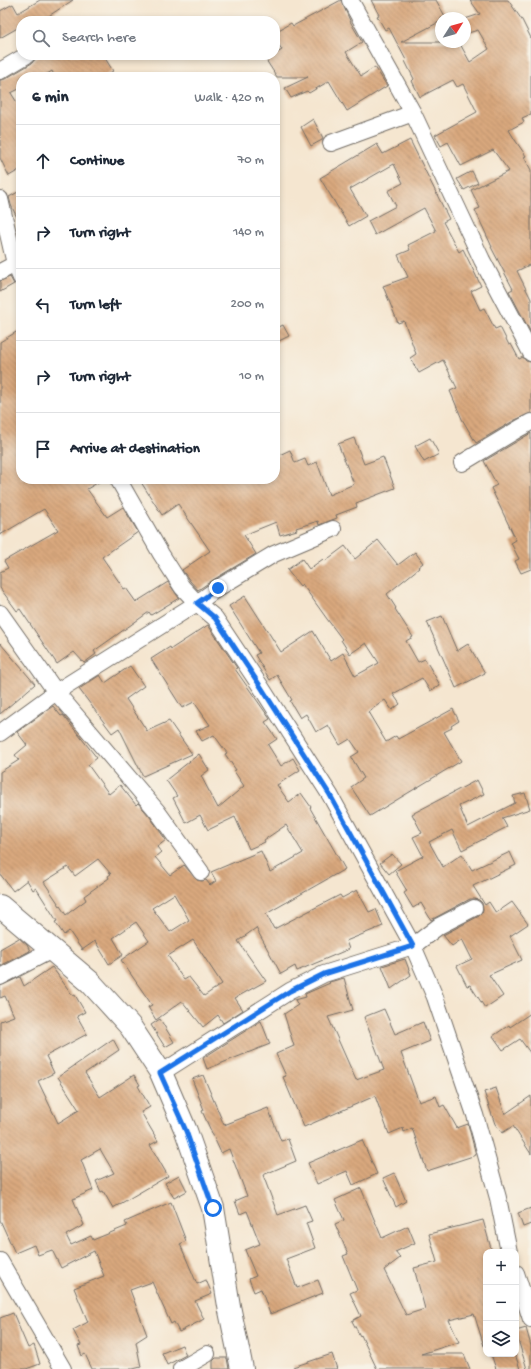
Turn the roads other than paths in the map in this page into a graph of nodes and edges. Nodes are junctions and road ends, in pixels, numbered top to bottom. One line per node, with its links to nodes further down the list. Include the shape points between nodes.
1 (350, 0): 4 (street)
2 (19, 60): 3 (street)
3 (0, 72)
4 (413, 113): 5 (street); 10 (street, via 482,260)
5 (331, 143)
6 (0, 199): 7 (street)
7 (16, 256)
8 (16, 268): 9 (street)
9 (0, 272)
10 (531, 353)
11 (531, 422): 12 (street)
12 (462, 463)
13 (121, 484): 15 (street, via 182,587)
14 (333, 529): 15 (street, via 274,554)
15 (197, 603): 17 (street); 22 (street, via 215,618 325,788)
16 (0, 613): 17 (street)
17 (56, 692): 18 (street); 19 (street, via 157,810)
18 (0, 733)
19 (201, 872)
20 (0, 906): 23 (main road)
21 (474, 908): 22 (street, via 439,926)
22 (413, 946): 25 (street, via 324,974 290,991); 26 (street, via 435,997 475,1115 498,1198)
23 (52, 950): 24 (street); 25 (main road, via 90,982 130,1026)
24 (0, 977)
25 (160, 1073): 33 (main road, via 186,1131 213,1208)
26 (508, 1249)
27 (0, 1262): 31 (street)
28 (519, 1282): 29 (street)
29 (531, 1319)
30 (207, 1354): 32 (street)
31 (63, 1369)
32 (181, 1369)
33 (242, 1369)

